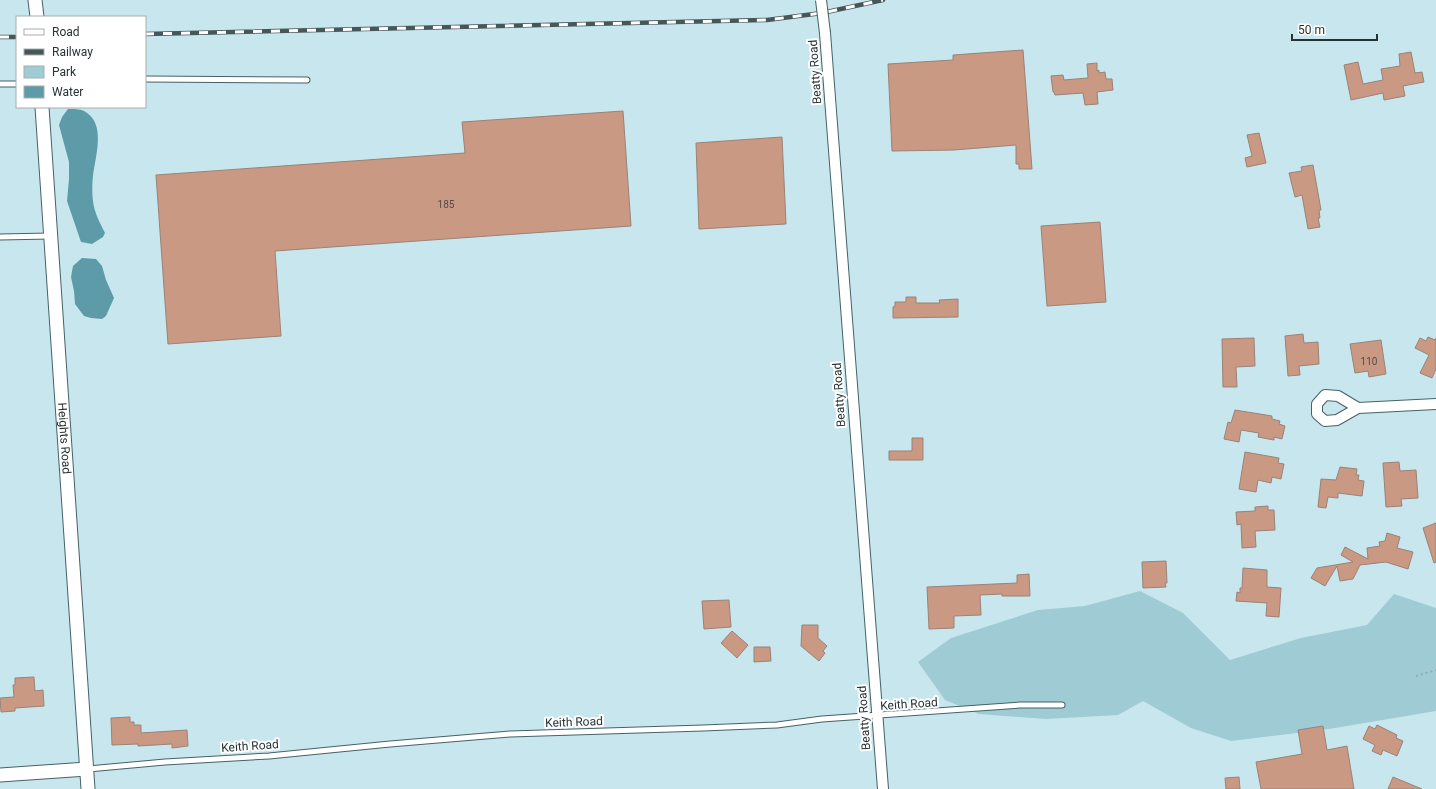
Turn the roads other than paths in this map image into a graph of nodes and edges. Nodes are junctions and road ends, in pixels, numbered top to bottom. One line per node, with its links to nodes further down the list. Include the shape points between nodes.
1 (35, 0): 3 (street)
2 (821, 0): 14 (street, Beatty Road, bridge)
3 (37, 16)
4 (146, 79): 5 (lane)
5 (307, 80)
6 (0, 84): 7 (lane)
7 (16, 84)
8 (42, 108): 9 (street, Heights Road)
9 (50, 236): 10 (lane); 15 (street, Heights Road)
10 (0, 237)
11 (1436, 404): 12 (street)
12 (1358, 408)
13 (1062, 705): 14 (lane, Keith Road)
14 (877, 716): 15 (lane, Keith Road, via 777,725 510,734 269,756); 18 (street, Beatty Road)
15 (87, 769): 16 (street); 17 (street, Heights Road)
16 (0, 775)
17 (88, 789)
18 (882, 789)

